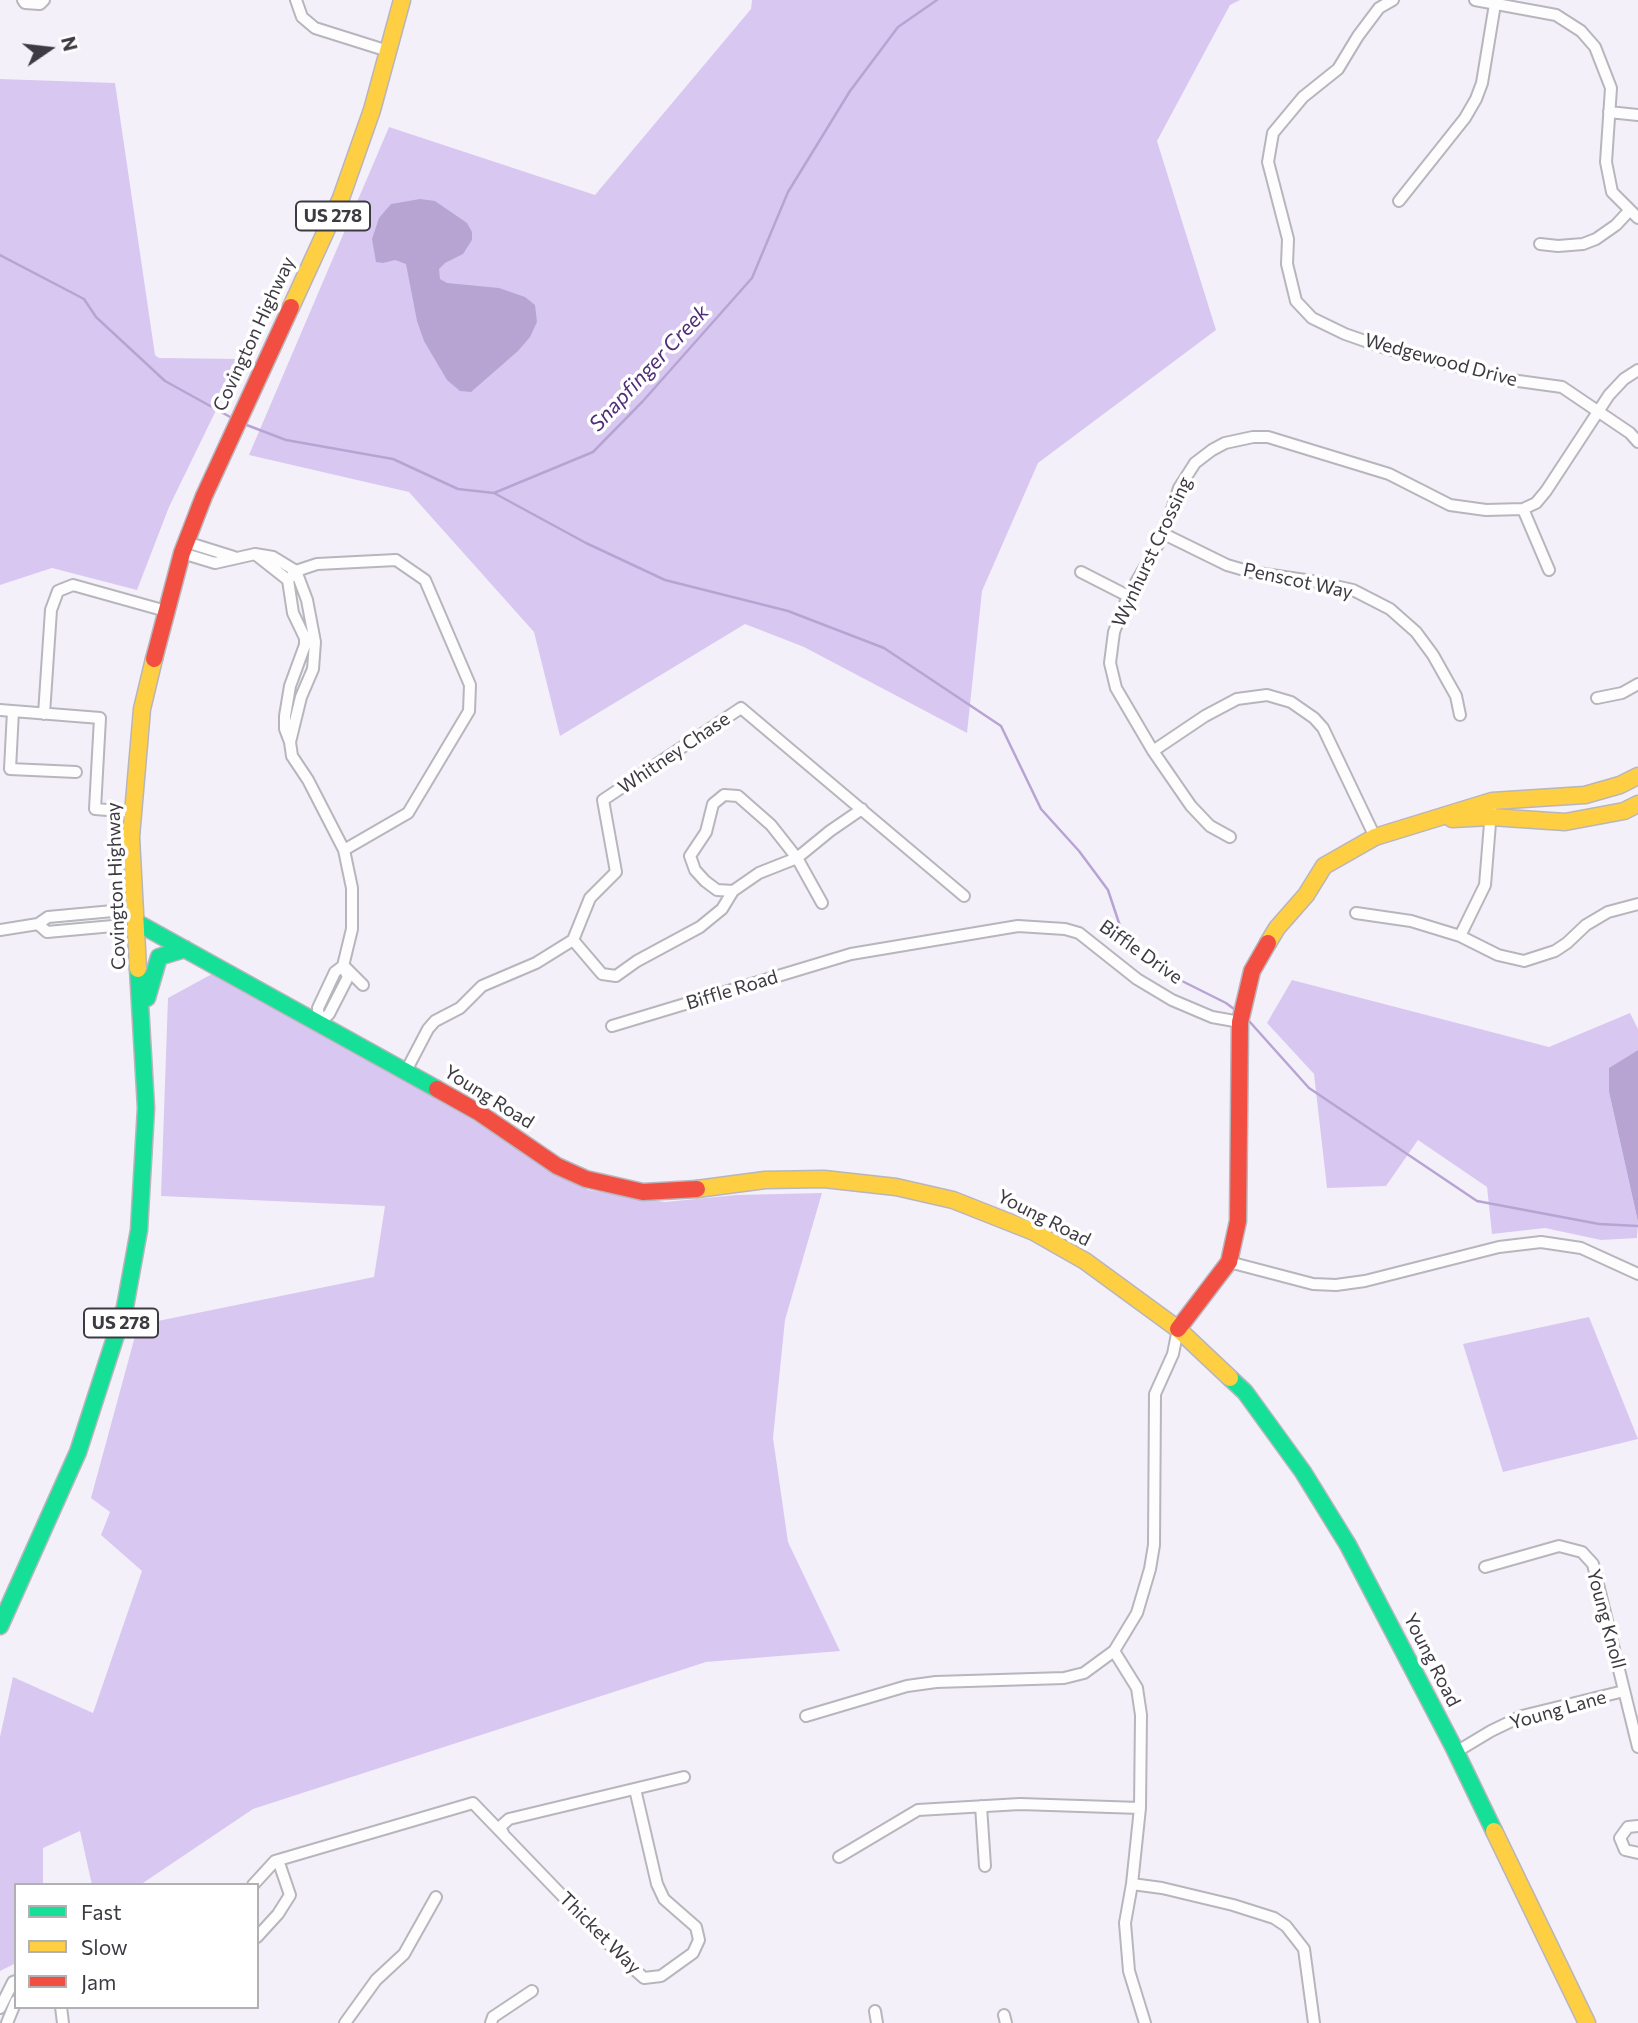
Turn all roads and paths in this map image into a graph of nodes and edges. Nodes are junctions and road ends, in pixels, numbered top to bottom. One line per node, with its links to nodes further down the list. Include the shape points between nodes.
1 (23, 0): 2 (street, via 40,4)
2 (44, 0)
3 (296, 0): 8 (street, via 302,17 315,28)
4 (402, 0): 8 (street, Covington Highway / US 278)
5 (1393, 0): 15 (street, Wedgewood Drive, via 1379,8 1339,69 1303,97 1273,133 1268,162 1288,239 1287,264 1296,300 1312,318 1385,348 1511,380 1562,387)
6 (1475, 0): 7 (street)
7 (1495, 4): 9 (street, via 1556,15 1581,31 1602,60 1611,88); 11 (street, via 1476,99)
8 (388, 51): 19 (street, Covington Highway / US 278, via 341,198 218,463)
9 (1609, 112): 10 (street); 12 (street, via 1606,162 1612,192)
10 (1638, 115)
11 (1399, 201)
12 (1634, 215): 13 (street, via 1583,244)
13 (1541, 244)
14 (1638, 370): 15 (street, via 1624,379)
15 (1598, 411): 16 (street, Wedgewood Drive); 17 (street, via 1546,491)
16 (1638, 442)
17 (1523, 509): 18 (street, Wynhurst Crossing, via 1450,505 1389,474 1268,437 1253,437 1225,443 1195,463 1179,488); 20 (street)
18 (1164, 534): 23 (street, Wynhurst Crossing); 30 (street, Penscot Way, via 1227,565 1353,590 1391,609 1433,655 1451,684)
19 (184, 548): 22 (street, via 215,564 255,554 272,557); 24 (street, Covington Highway / US 278)
20 (1549, 570)
21 (1082, 572): 23 (street)
22 (292, 575): 31 (street, via 293,613 305,645 285,716); 31 (street, via 307,600 315,642 313,669); 41 (street, via 317,564 396,560 425,580 470,685 469,711 408,813)
23 (1128, 596): 32 (street, Wynhurst Crossing, via 1114,632 1110,663 1116,688)
24 (166, 611): 29 (street, via 73,585 58,591 51,610); 38 (street, Covington Highway / US 278, via 142,709)
25 (1638, 684): 26 (street)
26 (1597, 698)
27 (0, 710): 28 (street)
28 (13, 711): 29 (street); 33 (street, via 10,769)
29 (44, 714): 38 (street, via 100,718 95,809)
30 (1460, 715)
31 (290, 742): 41 (street, via 292,757)
32 (1153, 751): 39 (street, Wynhurst Crossing, via 1201,816); 40 (street, via 1237,699 1267,695 1292,702 1323,728)
33 (76, 772)
34 (1638, 776): 36 (street, via 1585,794)
35 (1638, 804): 36 (street, via 1565,822)
36 (1491, 809): 40 (street, via 1422,821); 50 (street, via 1485,885)
37 (862, 810): 42 (street); 44 (street, Whitney Chase); 51 (street, Whitney Chase, via 741,708 603,800 615,872 590,898)
38 (133, 811): 48 (street, Covington Highway / US 278)
39 (1230, 837)
40 (1375, 837): 59 (street, via 1324,866 1277,928 1252,971)
41 (344, 850): 54 (street, via 354,903)
42 (797, 858): 43 (street, via 759,873); 43 (street, via 771,825 738,796 724,795 713,804 706,832 690,856 705,881 717,890); 45 (street)
43 (733, 891): 51 (street, via 722,909 700,927 616,976 602,974)
44 (964, 896)
45 (822, 903)
46 (1638, 904): 50 (street, via 1608,912 1555,951 1524,961 1498,955)
47 (1356, 913): 50 (street, via 1411,921)
48 (134, 921): 49 (street, via 47,932 38,924); 52 (street, Young Road); 58 (street, Covington Highway / US 278)
49 (0, 930)
50 (1460, 936)
51 (573, 940): 62 (street, via 536,963 482,986 460,1008 435,1021)
52 (186, 949): 58 (street, via 159,957); 60 (street, Young Road)
53 (851, 954): 59 (street, Biffle Drive, via 1018,926 1065,929 1079,933 1172,1000 1212,1017); 61 (street, Biffle Road)
54 (343, 966): 55 (street); 56 (street); 57 (street, via 348,977)
55 (363, 985)
56 (326, 990): 57 (street); 60 (street, via 318,1008)
57 (339, 996): 60 (street)
58 (141, 1005): 67 (street, Covington Highway / US 278, via 145,1149 139,1230 125,1307 78,1452)
59 (1240, 1022): 63 (street, via 1238,1221)
60 (319, 1023): 62 (street, Young Road)
61 (612, 1026)
62 (406, 1072): 65 (street, Young Road, via 478,1111 557,1166 614,1187 672,1192 765,1180 824,1179 896,1186 981,1209 1085,1261)
63 (1230, 1262): 64 (street, via 1313,1284 1336,1285 1499,1247 1541,1242 1581,1248); 65 (street)
64 (1638, 1274)
65 (1178, 1329): 68 (street, via 1173,1354 1155,1394 1150,1569 1137,1613); 72 (street, Young Road, via 1245,1392 1303,1472 1349,1545)
66 (1485, 1567): 69 (street, Young Knoll, via 1559,1546 1582,1552 1598,1579)
67 (0, 1626)
68 (1114, 1651): 70 (street, via 1084,1673 1064,1678 907,1686); 76 (street, via 1137,1688)
69 (1624, 1691): 71 (street, Young Knoll); 72 (street, Young Lane, via 1522,1716)
70 (806, 1716)
71 (1638, 1747)
72 (1456, 1752): 96 (street, Young Road)
73 (684, 1777): 74 (street)
74 (635, 1789): 78 (street, via 509,1818 500,1827); 78 (street, Thicket Way, via 657,1884 664,1899 696,1927 699,1940 693,1953 661,1976 644,1978 627,1963)
75 (981, 1806): 76 (street); 80 (street, via 918,1810); 82 (street)
76 (1140, 1808): 84 (street)
77 (1638, 1826): 79 (street, via 1628,1827 1620,1838 1625,1850)
78 (505, 1835): 81 (street, Thicket Way, via 473,1803)
79 (1638, 1853)
80 (839, 1857)
81 (278, 1860): 83 (street, Thicket Way); 86 (street, via 290,1895)
82 (985, 1866)
83 (255, 1883)
84 (1132, 1884): 94 (street, via 1125,1946); 95 (street, via 1233,1905 1286,1926 1304,1949)
85 (436, 1897): 92 (street, via 404,1954 376,1980)
86 (259, 1935)
87 (14, 1981): 90 (street)
88 (532, 1991): 93 (street)
89 (14, 2006): 91 (street)
90 (0, 2008)
91 (7, 2023)
92 (345, 2023)
93 (491, 2023)
94 (1145, 2023)
95 (1314, 2023)
96 (1587, 2023)

